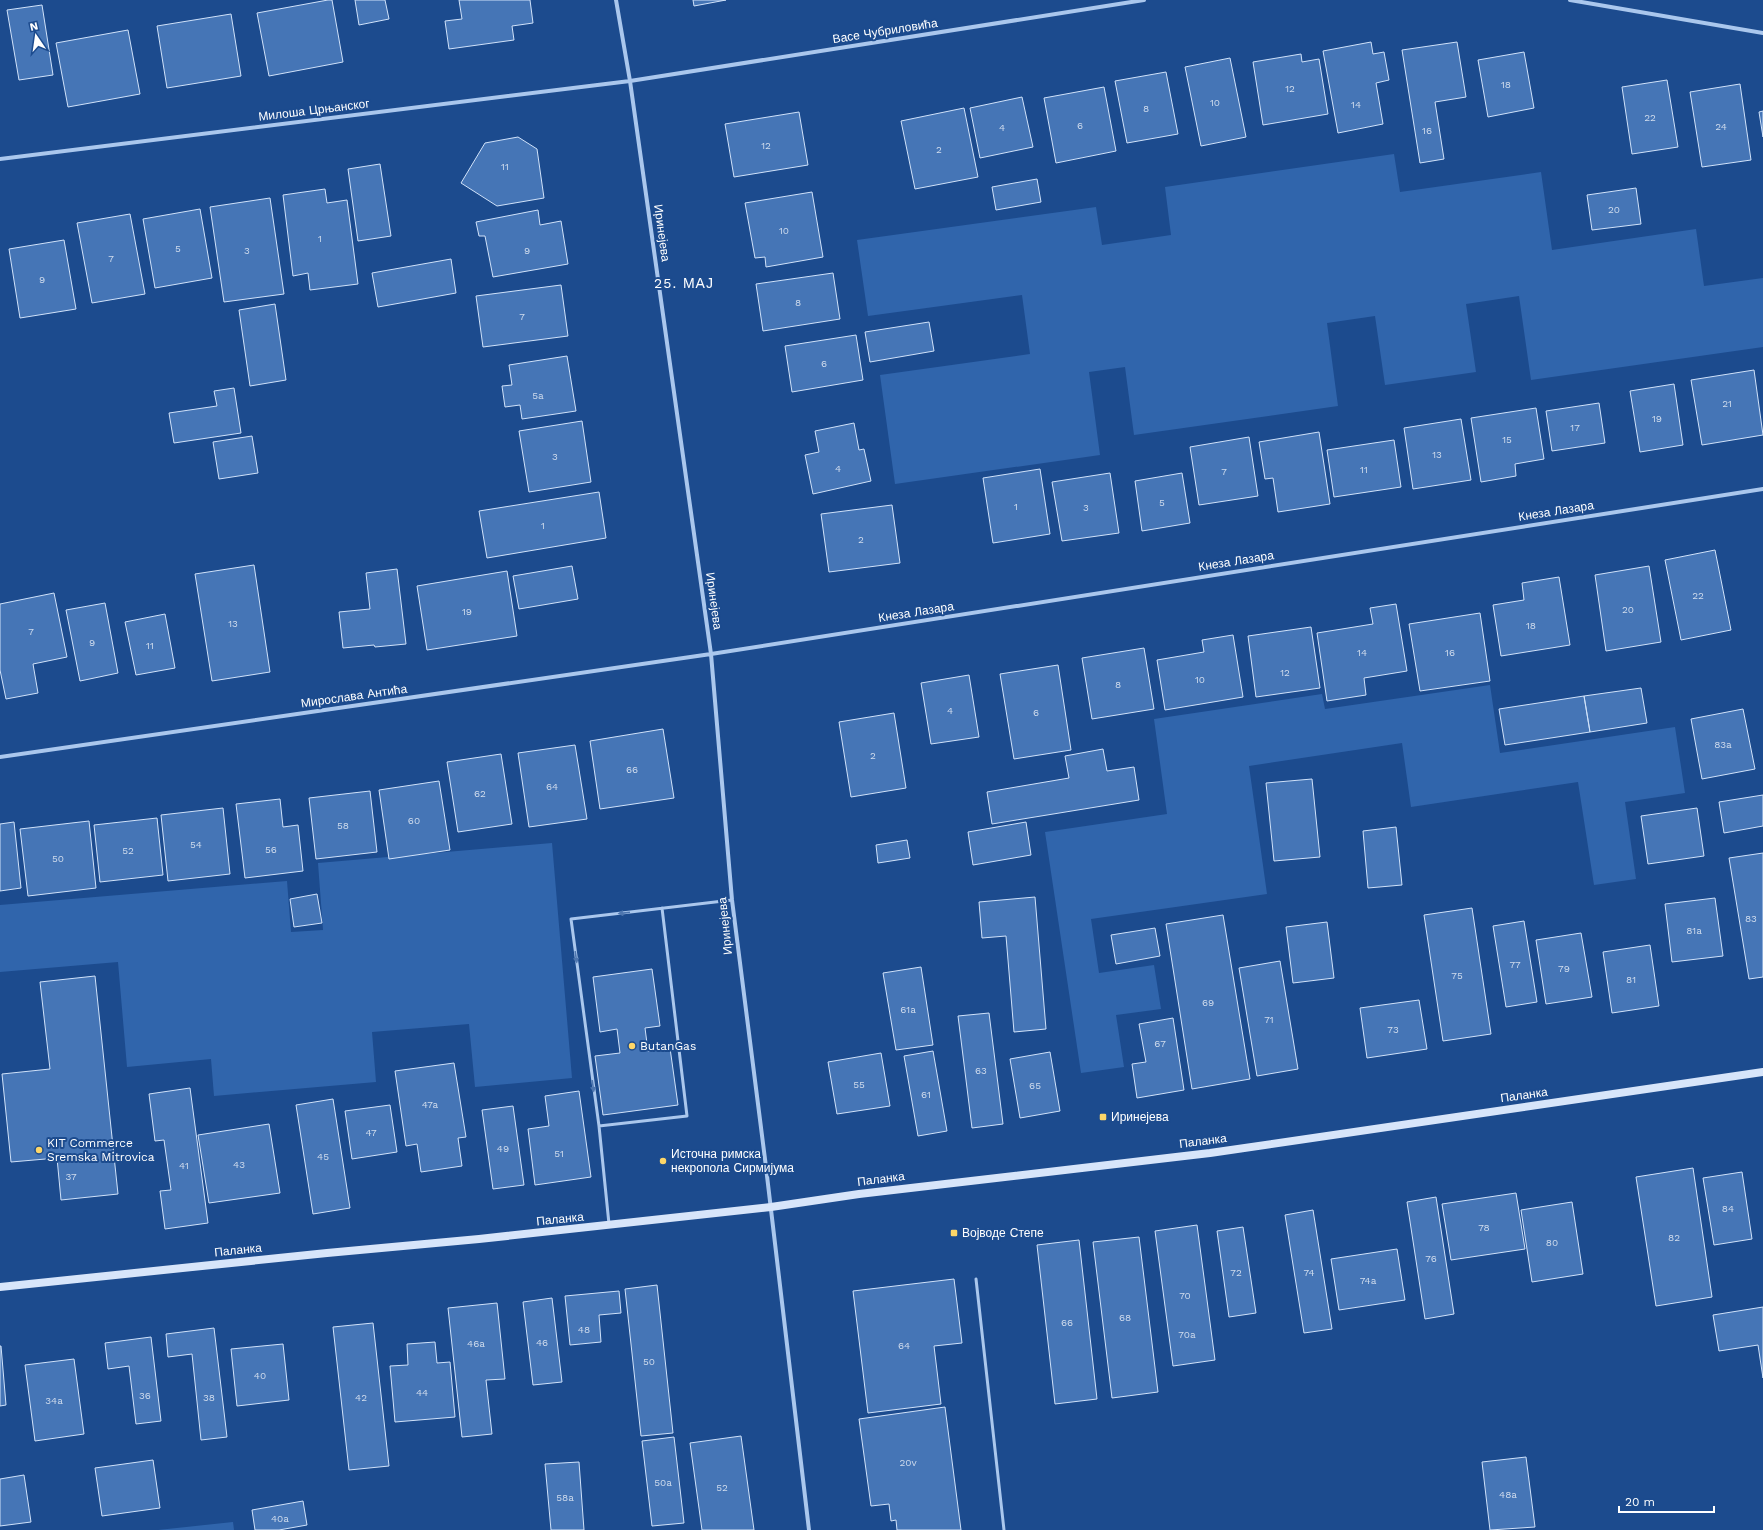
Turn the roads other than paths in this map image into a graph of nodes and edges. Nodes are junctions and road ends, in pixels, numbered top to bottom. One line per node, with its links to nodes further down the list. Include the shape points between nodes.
1 (616, 0): 5 (street, Иринејева)
2 (1144, 0): 5 (street, Васе Чубриловића)
3 (1570, 0): 4 (street)
4 (1763, 33)
5 (630, 82): 6 (street, Милоша Црњанског); 8 (street, Иринејева)
6 (0, 159)
7 (1763, 489): 8 (street, Кнеза Лазара)
8 (711, 654): 9 (street, Мирослава Антића); 10 (street, Иринејева)
9 (0, 757)
10 (732, 900): 11 (lane); 14 (street, Иринејева)
11 (662, 908): 13 (lane, via 687,1116); 13 (lane, one-way to 13, via 571,919)
12 (1763, 1072): 14 (main road, Паланка, via 1210,1153 859,1194)
13 (599, 1126): 15 (lane)
14 (771, 1207): 15 (main road, Паланка); 18 (street)
15 (609, 1226): 17 (main road, Паланка)
16 (976, 1279): 19 (lane)
17 (0, 1287)
18 (809, 1530)
19 (1004, 1530)

